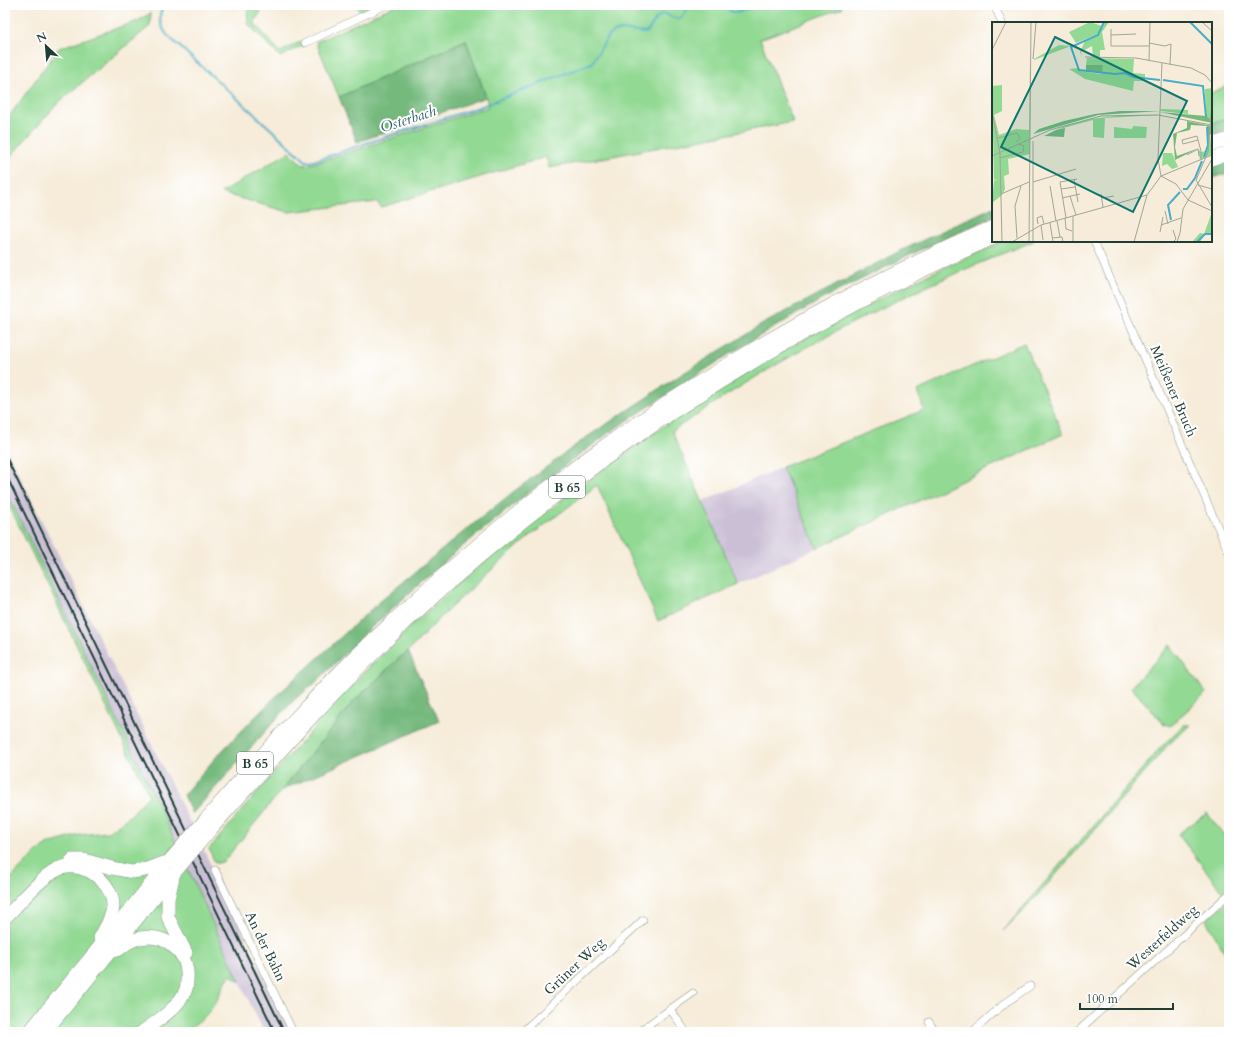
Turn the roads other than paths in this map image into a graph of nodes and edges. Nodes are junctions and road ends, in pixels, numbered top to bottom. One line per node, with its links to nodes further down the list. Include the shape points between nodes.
1 (386, 5): 4 (street)
2 (994, 5): 3 (street)
3 (1002, 22)
4 (305, 43)
5 (1229, 139): 6 (highway)
6 (1212, 145)
7 (1229, 153): 8 (highway)
8 (1212, 159)
9 (992, 227): 13 (highway, B 65, via 895,272 794,325 686,391 586,459 486,538 378,634 304,708)
10 (992, 238): 13 (highway, B 65, via 868,298 772,350 691,400 593,468 434,596 385,642)
11 (1094, 242): 12 (street, Meißener Bruch)
12 (1229, 553)
13 (208, 824): 14 (highway, B 65, bridge)
14 (173, 869): 17 (highway, via 132,872 84,860 62,862 46,872); 20 (highway, B 65, via 127,915); 28 (highway, via 168,917 188,958 192,974 189,990 183,1002)
15 (215, 870): 29 (street, An der Bahn)
16 (1229, 894): 35 (street, Westerfeldweg)
17 (5, 914)
18 (5, 918): 20 (highway, via 51,872 71,866 91,872 100,878 111,896 113,907)
19 (643, 920): 30 (street, Grüner Weg)
20 (92, 965): 25 (highway, B 65); 26 (highway, B 65); 27 (highway, via 137,939 160,940 180,951 188,974 186,989 168,1013)
21 (1030, 986): 34 (street, via 1004,1004)
22 (693, 993): 23 (street)
23 (670, 1009): 31 (street); 32 (street)
24 (928, 1022): 33 (street)
25 (29, 1032)
26 (45, 1032)
27 (142, 1032)
28 (148, 1032)
29 (293, 1032)
30 (522, 1032)
31 (638, 1032)
32 (686, 1032)
33 (935, 1032)
34 (972, 1032)
35 (1077, 1032)

